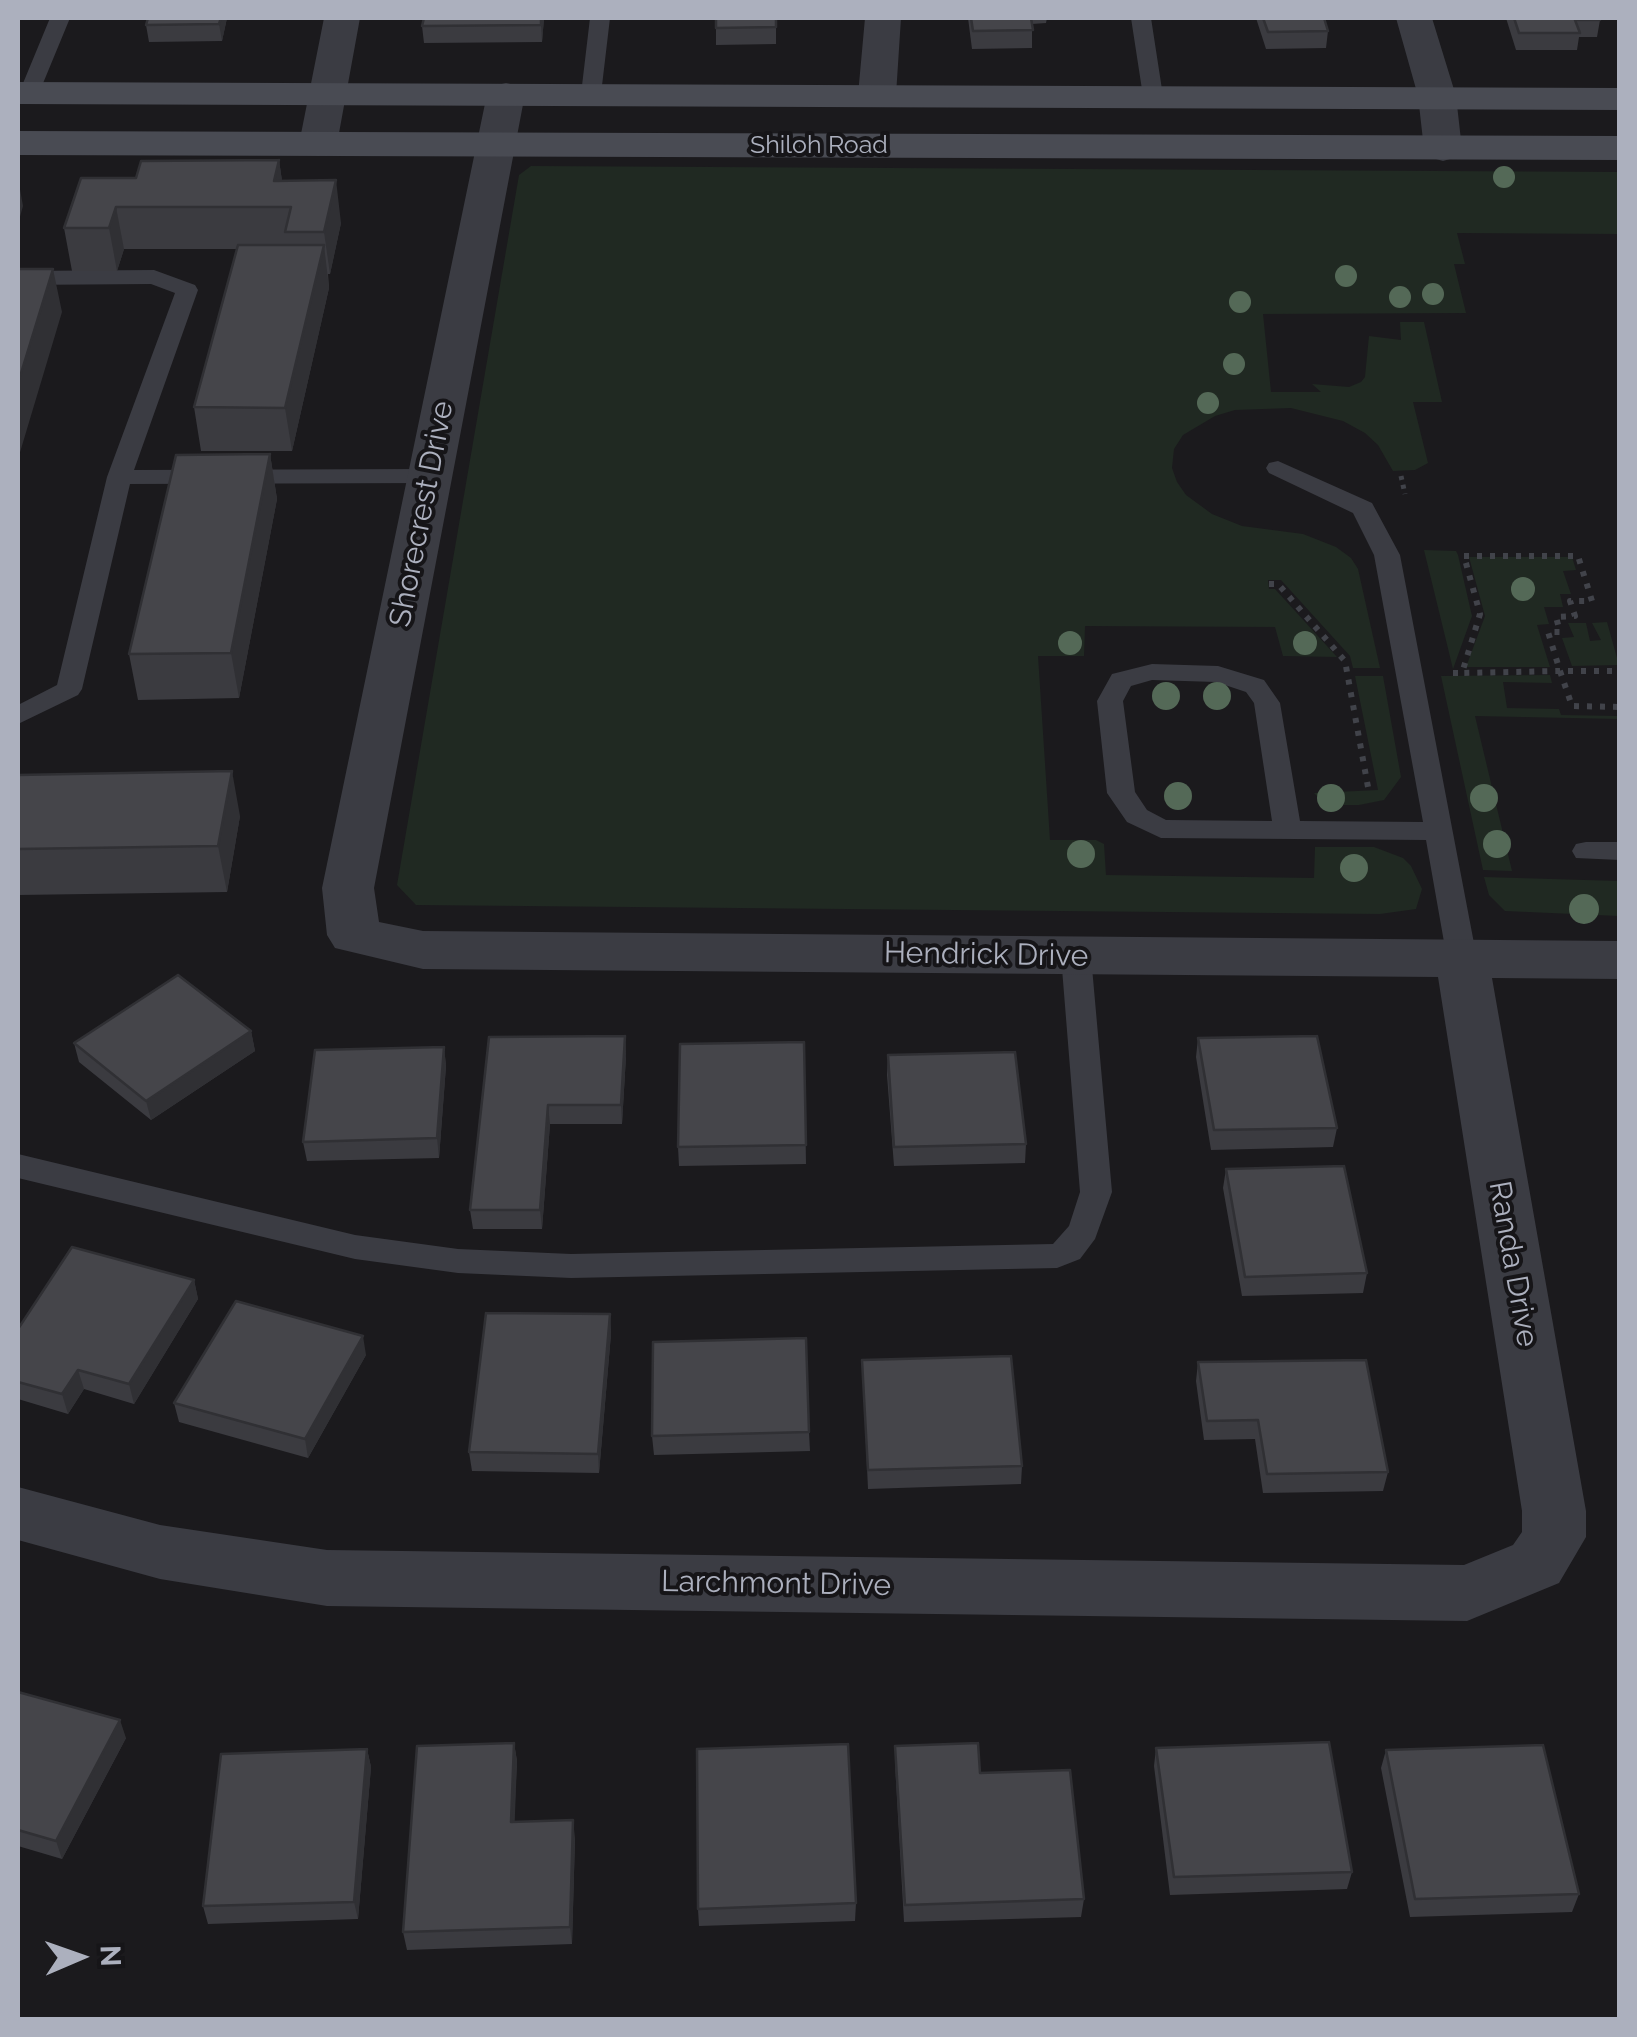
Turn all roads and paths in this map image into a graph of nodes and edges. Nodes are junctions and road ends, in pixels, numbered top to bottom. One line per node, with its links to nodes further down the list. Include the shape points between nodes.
1 (60, 18): 7 (lane)
2 (342, 18): 8 (street)
3 (600, 18): 10 (lane)
4 (883, 18): 11 (street)
5 (1141, 18): 12 (lane)
6 (1414, 18): 13 (street)
7 (23, 93): 8 (main road, Shiloh Road)
8 (328, 94): 9 (main road, Shiloh Road); 17 (street)
9 (506, 94): 10 (main road, Shiloh Road); 16 (street, Shorecrest Drive)
10 (591, 94): 11 (main road, Shiloh Road)
11 (876, 95): 12 (main road, Shiloh Road)
12 (1154, 96): 13 (main road, Shiloh Road)
13 (1437, 96): 14 (main road, Shiloh Road); 19 (street)
14 (1620, 99)
15 (18, 142): 17 (main road, Shiloh Road)
16 (496, 142): 17 (main road, Shiloh Road); 19 (main road, Shiloh Road); 22 (street, Shorecrest Drive)
17 (318, 144)
18 (1620, 148): 19 (main road, Shiloh Road)
19 (1444, 149)
20 (18, 278): 23 (lane, via 154,277 187,290)
21 (1278, 468): 33 (lane, via 1363,508 1387,555)
22 (430, 476): 23 (lane); 36 (street, Shorecrest Drive, via 348,888)
23 (119, 477): 30 (lane, via 69,689)
24 (1269, 584): 31 (path, via 1278,584 1346,660)
25 (1560, 671): 26 (path); 28 (path); 28 (path, via 1548,632 1560,632 1556,616 1575,616 1570,601 1592,601 1578,556 1464,556 1480,614); 29 (path, via 1572,706)
26 (1612, 671)
27 (1444, 673): 28 (path)
28 (1462, 673)
29 (1620, 708)
30 (18, 716)
31 (1368, 787)
32 (1288, 830): 32 (lane, via 1161,829 1137,816 1121,793 1110,701 1121,680 1152,672 1218,674 1255,686 1268,702); 33 (lane)
33 (1438, 831): 38 (lane)
34 (1586, 851): 35 (lane)
35 (1620, 851)
36 (354, 935): 37 (street, Hendrick Drive, via 423,950)
37 (1076, 956): 38 (street, Hendrick Drive); 40 (lane, via 1096,1192 1084,1230 1058,1256 571,1266 458,1261 354,1247)
38 (1462, 959): 39 (street, Hendrick Drive); 42 (street, Randa Drive, via 1554,1511 1554,1537)
39 (1620, 960)
40 (18, 1166)
41 (18, 1514): 42 (street, Larchmont Drive, via 160,1552 327,1578 1466,1593)
42 (1536, 1564)

